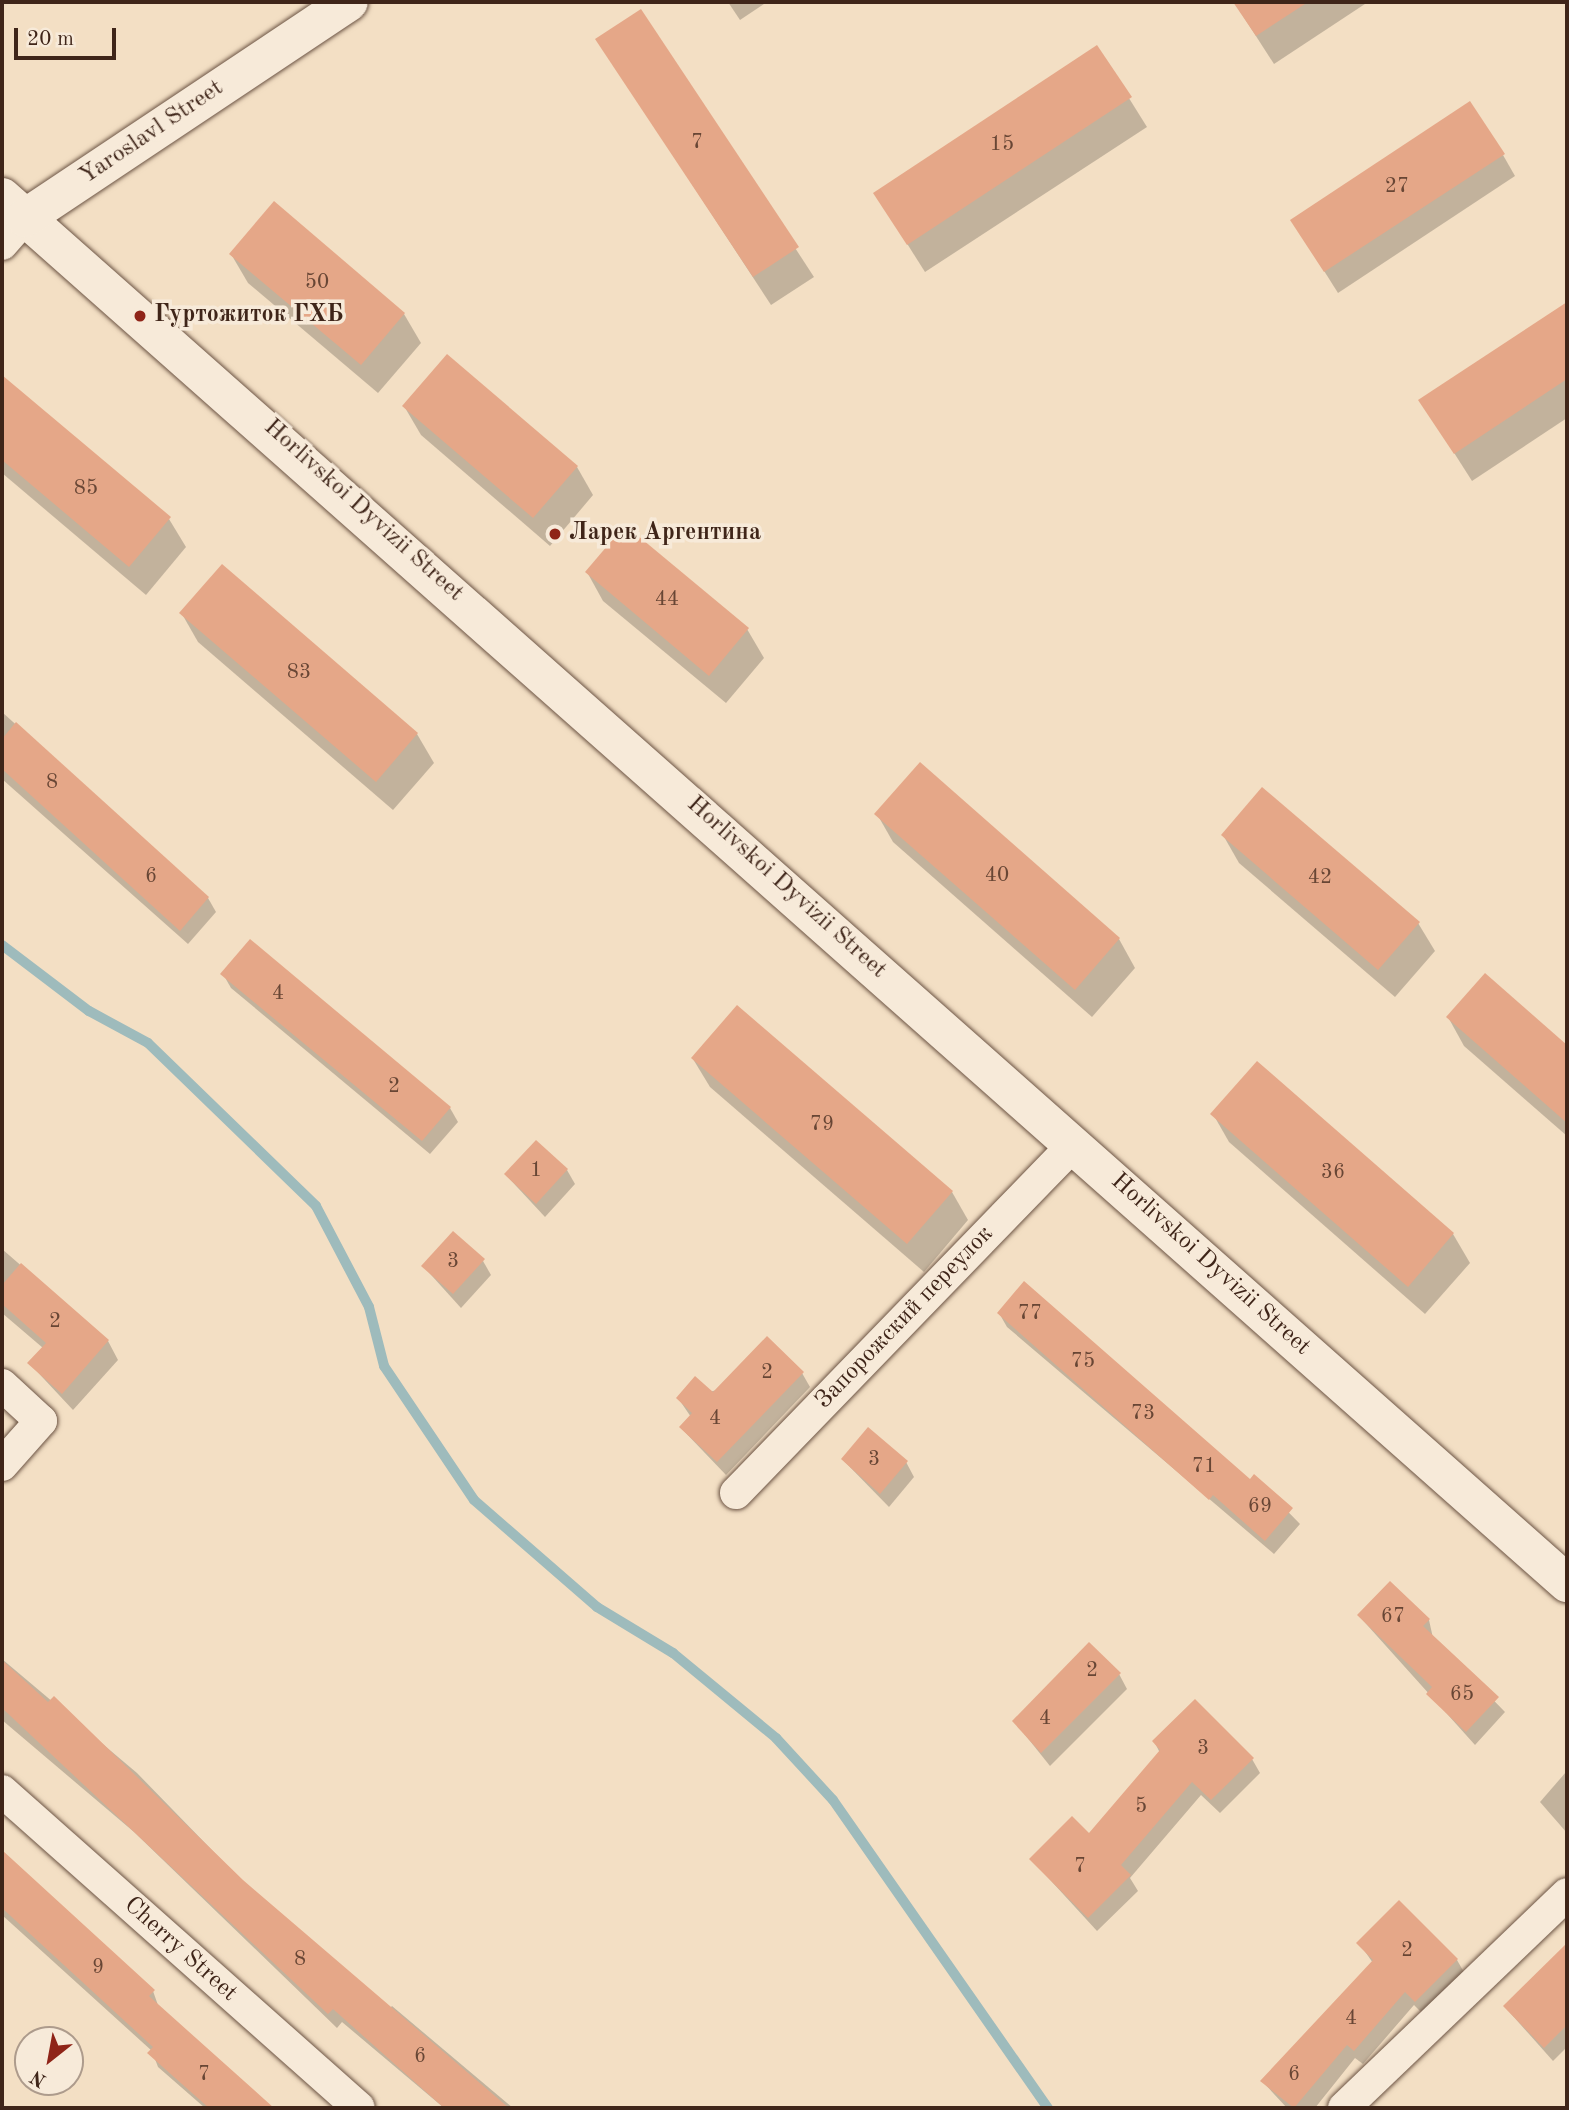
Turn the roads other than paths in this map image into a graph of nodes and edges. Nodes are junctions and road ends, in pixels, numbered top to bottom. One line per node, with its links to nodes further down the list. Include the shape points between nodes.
1 (330, 7): 2 (main road, Yaroslavl Street)
2 (10, 220): 3 (main road, Horlivskoi Dyvizii Street)
3 (1074, 1144): 6 (street, Запорожский переулок); 7 (main road, Horlivskoi Dyvizii Street)
4 (2, 1385): 5 (street, via 40,1421)
5 (2, 1465)
6 (736, 1493)
7 (1567, 1583)
8 (2, 1791): 10 (street, Cherry Street)
9 (1567, 1894): 11 (street)
10 (359, 2108)
11 (1343, 2108)

